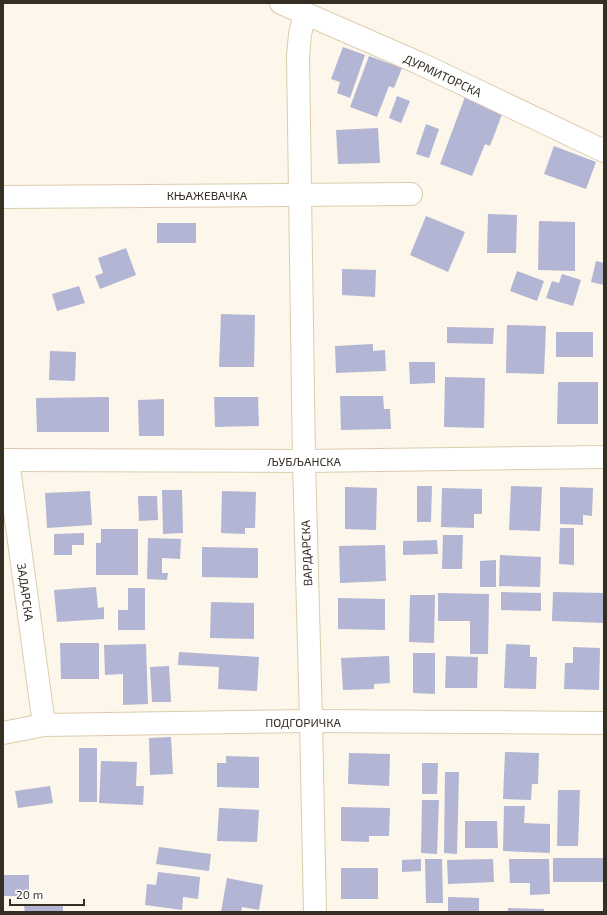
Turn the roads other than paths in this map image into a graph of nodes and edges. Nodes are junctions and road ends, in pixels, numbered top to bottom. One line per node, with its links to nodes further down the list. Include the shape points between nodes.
1 (281, 3): 2 (street, ДУРМИТОРСКА)
2 (305, 14): 3 (street, ДУРМИТОРСКА, via 419,63); 5 (street, ВАРДАРСКА, via 298,56)
3 (604, 151)
4 (411, 194): 5 (street, КЊАЖЕВАЧКА)
5 (300, 195): 6 (street, КЊАЖЕВАЧКА); 9 (street, ВАРДАРСКА)
6 (3, 197)
7 (604, 457): 9 (street, ЉУБЉАНСКА)
8 (6, 460): 9 (street, ЉУБЉАНСКА); 12 (street, ЗАДАРСКА)
9 (304, 461): 10 (street, ВАРДАРСКА)
10 (311, 721): 11 (street, ПОДГОРИЧКА); 12 (street, ПОДГОРИЧКА); 14 (street, ВАРДАРСКА)
11 (604, 723)
12 (44, 725): 13 (street, ПОДГОРИЧКА)
13 (3, 733)
14 (315, 912)

